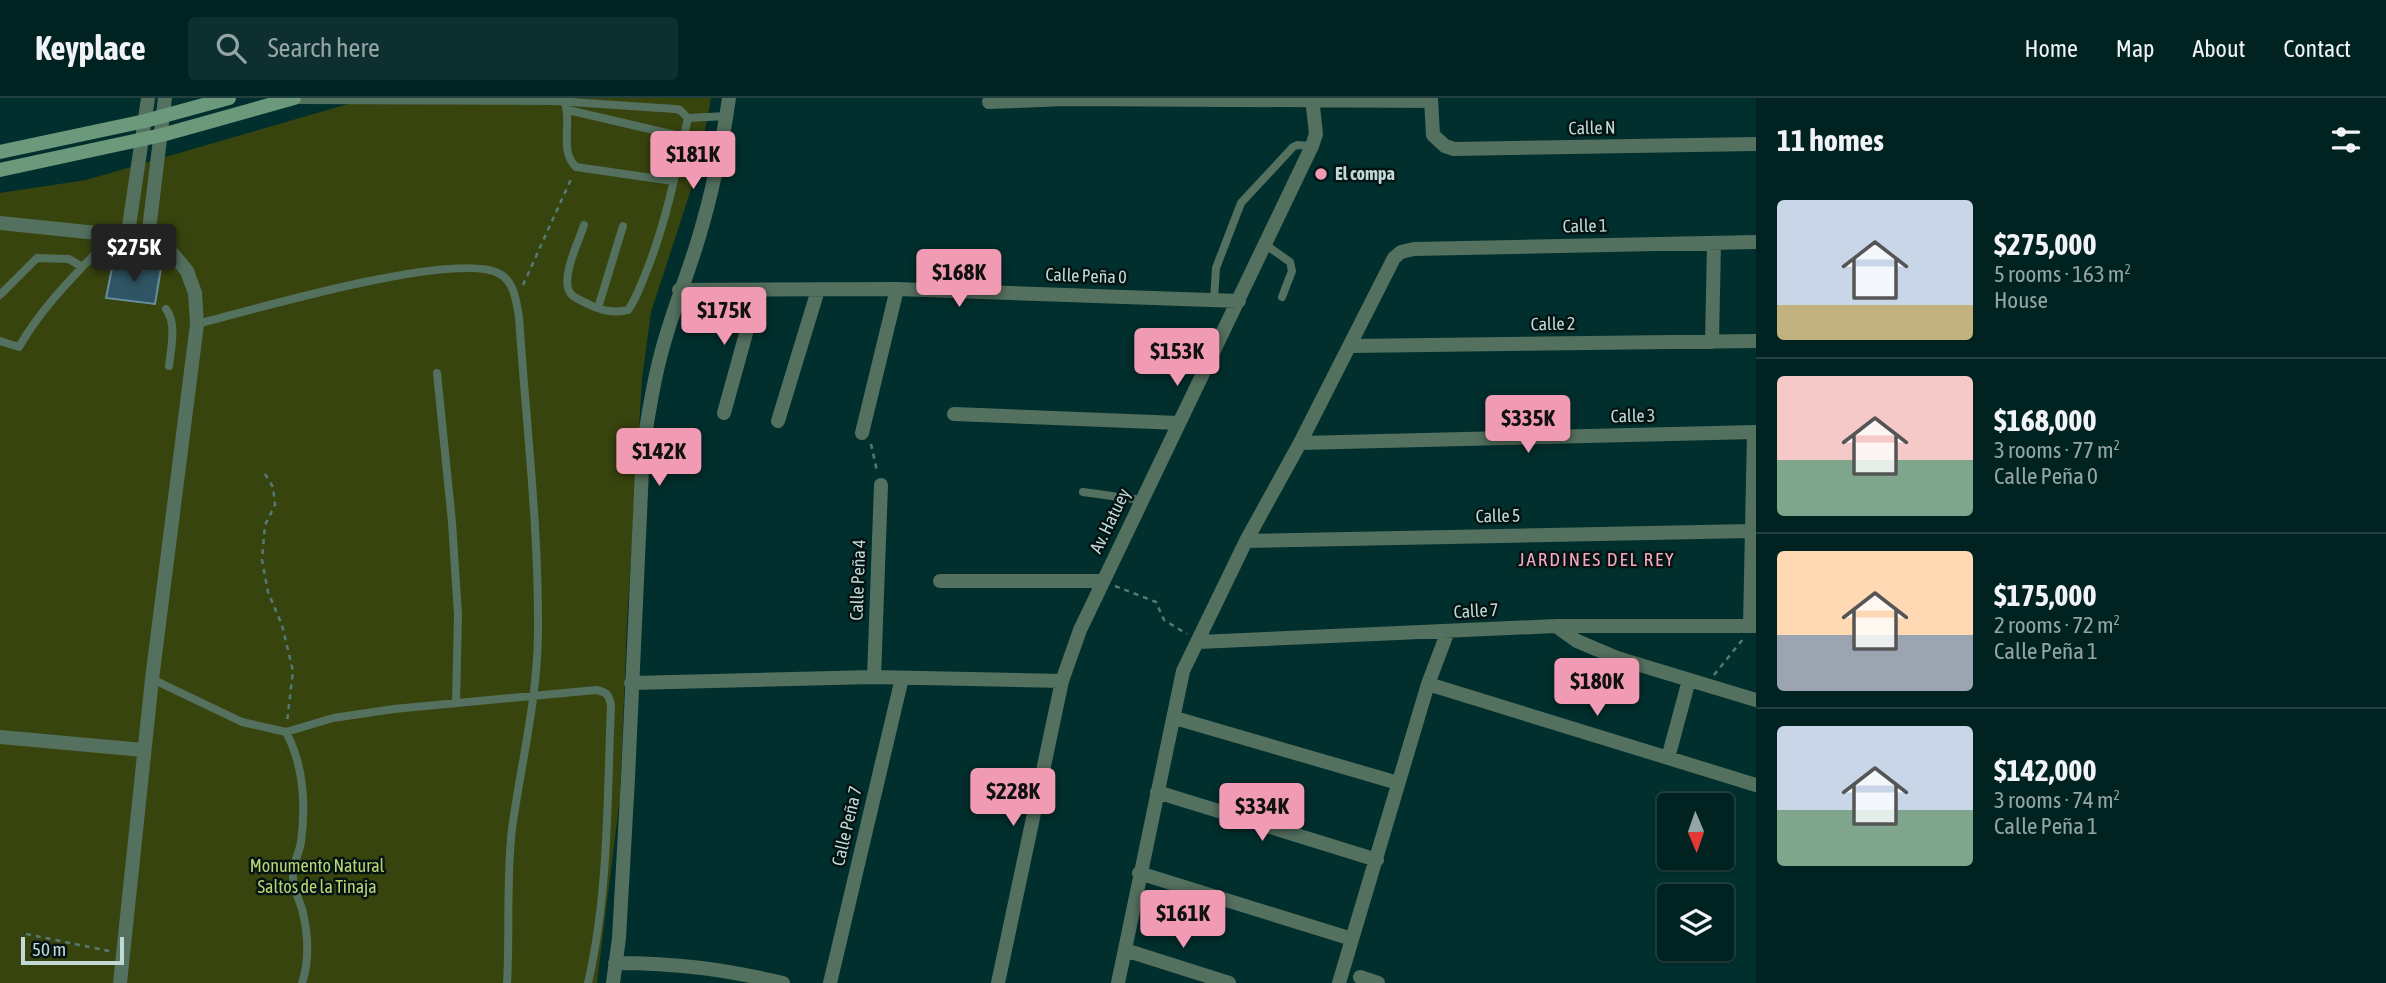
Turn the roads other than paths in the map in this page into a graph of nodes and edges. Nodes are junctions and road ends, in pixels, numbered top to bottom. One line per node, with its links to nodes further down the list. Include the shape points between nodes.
1 (148, 98): 14 (street)
2 (166, 98): 12 (street)
3 (229, 98): 12 (main road)
4 (729, 98): 11 (street)
5 (291, 99): 6 (lane); 15 (main road)
6 (420, 99): 10 (lane)
7 (1431, 99): 8 (street); 18 (street, Calle N, via 1433,135 1454,149)
8 (1312, 100): 9 (street); 19 (street, Av. Hatuey, via 1316,134)
9 (989, 102)
10 (567, 107): 13 (lane, via 675,109); 16 (lane); 22 (lane, via 567,154 576,167)
11 (727, 116): 13 (lane); 35 (street, via 697,242)
12 (164, 117): 14 (main road); 15 (street)
13 (688, 118): 16 (lane)
14 (145, 121): 17 (street); 20 (main road)
15 (162, 135): 17 (main road); 27 (street)
16 (684, 137): 22 (lane)
17 (142, 139): 21 (main road); 26 (street)
18 (1756, 144)
19 (1312, 146): 30 (street, Av. Hatuey); 40 (lane, via 1293,147 1241,203 1216,268)
20 (0, 152)
21 (0, 170)
22 (673, 181): 42 (lane, via 655,250 634,302 628,310 618,312)
23 (0, 223): 26 (street)
24 (584, 225): 42 (lane, via 567,285 572,295)
25 (623, 226): 42 (lane)
26 (122, 233): 27 (street); 31 (lane)
27 (148, 238): 32 (street)
28 (1756, 242): 29 (street, Calle 1)
29 (1714, 243): 47 (street); 48 (street, Calle 1, via 1401,252 1387,268)
30 (1266, 245): 39 (lane, via 1290,262 1292,271); 41 (street, Av. Hatuey)
31 (106, 247): 32 (lane, via 128,263 162,262); 33 (lane)
32 (173, 254): 44 (street, via 187,271 195,293)
33 (82, 267): 38 (lane, via 69,259 37,258); 45 (lane, via 19,347)
34 (897, 289): 37 (street, Calle Peña 0); 40 (street, Calle Peña 0); 56 (street)
35 (679, 290): 36 (street, Calle Peña 0); 74 (street, via 650,398 643,448)
36 (758, 290): 37 (street, Calle Peña 0); 51 (street)
37 (818, 290): 53 (street)
38 (0, 295)
39 (1282, 297)
40 (1214, 300): 41 (street, Calle Peña 0)
41 (1239, 301): 54 (street, Av. Hatuey)
42 (598, 308)
43 (166, 309): 49 (lane, via 172,323)
44 (197, 324): 71 (street); 76 (lane, via 299,296 463,267 486,268 511,284 536,566)
45 (0, 341)
46 (1756, 341): 47 (street, Calle 2)
47 (1712, 342): 48 (street, Calle 2)
48 (1350, 346): 57 (street)
49 (169, 366)
50 (437, 373): 78 (lane, via 458,615)
51 (724, 413)
52 (954, 414): 54 (street)
53 (778, 421)
54 (1179, 423): 60 (street, Av. Hatuey)
55 (1755, 432): 57 (street, Calle 3); 61 (street)
56 (862, 433)
57 (1300, 443): 62 (street)
58 (881, 485): 69 (street, Calle Peña 4)
59 (1083, 492): 60 (lane)
60 (1141, 500): 64 (street, Av. Hatuey)
61 (1750, 531): 62 (street, Calle 5); 66 (street)
62 (1246, 541): 68 (street)
63 (940, 581): 64 (street)
64 (1101, 581): 73 (street, Av. Hatuey)
65 (1556, 626): 66 (street, Calle 7); 67 (street, Calle 7); 72 (street, via 1617,658)
66 (1752, 628)
67 (1448, 631): 68 (street, Calle 7); 75 (street)
68 (1198, 642): 79 (street, via 1183,671)
69 (874, 677): 70 (street); 74 (street)
70 (902, 678): 73 (street); 99 (street, Calle Peña 7)
71 (152, 679): 80 (lane, via 242,722); 82 (street)
72 (1689, 680): 77 (street); 83 (street)
73 (1062, 681): 100 (street, Av. Hatuey)
74 (631, 683): 91 (street)
75 (1428, 684): 83 (street); 84 (street)
76 (535, 696): 78 (lane); 95 (lane, via 512,830); 96 (lane, via 596,690 609,695 611,705 604,880)
77 (1756, 699)
78 (456, 703): 80 (lane, via 333,718)
79 (1175, 718): 84 (street); 86 (street)
80 (286, 732): 94 (lane, via 302,782 301,835 292,881 306,926 307,969)
81 (0, 737): 82 (street)
82 (144, 750): 93 (street)
83 (1668, 758): 85 (street)
84 (1398, 783): 87 (street)
85 (1756, 785)
86 (1157, 792): 87 (street); 88 (street)
87 (1377, 860): 89 (street)
88 (1139, 873): 89 (street); 90 (street)
89 (1352, 939): 103 (street)
90 (1125, 950): 101 (street); 102 (street)
91 (615, 963): 97 (street); 98 (street, via 729,970)
92 (1360, 977): 104 (street)
93 (120, 983)
94 (302, 983)
95 (507, 983)
96 (588, 983)
97 (613, 983)
98 (782, 983)
99 (830, 983)
100 (998, 983)
101 (1118, 983)
102 (1229, 983)
103 (1339, 983)
104 (1378, 983)

